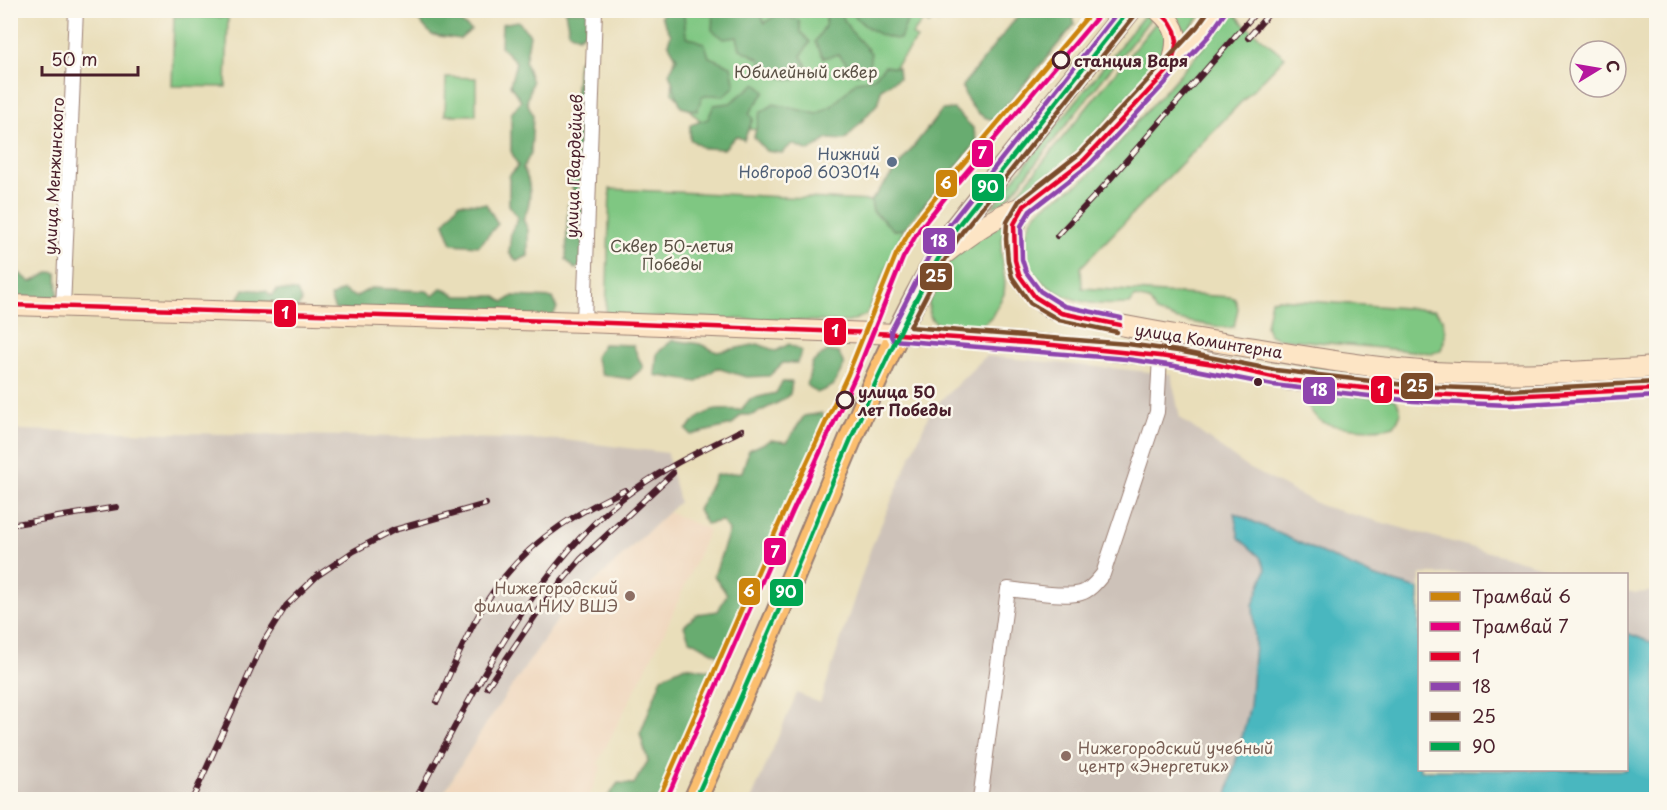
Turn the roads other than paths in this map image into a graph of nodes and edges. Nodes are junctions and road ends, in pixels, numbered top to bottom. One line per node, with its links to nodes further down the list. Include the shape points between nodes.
1 (76, 10): 10 (street, улица Менжинского)
2 (595, 10): 11 (street, улица Гвардейцев)
3 (1129, 10): 8 (main road, via 956,228)
4 (1158, 10): 6 (main road, via 1175,31)
5 (1218, 10): 6 (main road)
6 (1172, 67): 7 (main road, via 1084,160)
7 (1024, 206): 8 (main road, via 973,231); 15 (main road, улица Коминтерна, via 1014,224 1019,274 1035,297 1061,313 1136,329 1392,368 1512,373)
8 (935, 261): 12 (main road)
9 (10, 305): 10 (main road, улица Коминтерна)
10 (63, 307): 11 (main road, улица Коминтерна)
11 (584, 322): 12 (main road, улица Коминтерна)
12 (898, 334): 13 (main road, улица Коминтерна); 18 (main road)
13 (1160, 356): 17 (main road, улица Коминтерна, via 1287,380 1412,393 1488,397); 19 (street, via 1157,412 1103,574 1083,592 1008,589)
14 (1656, 367): 15 (main road, улица Коминтерна)
15 (1610, 370): 17 (main road)
16 (1656, 388): 17 (main road, улица Коминтерна)
17 (1611, 391)
18 (696, 800)
19 (980, 800)

